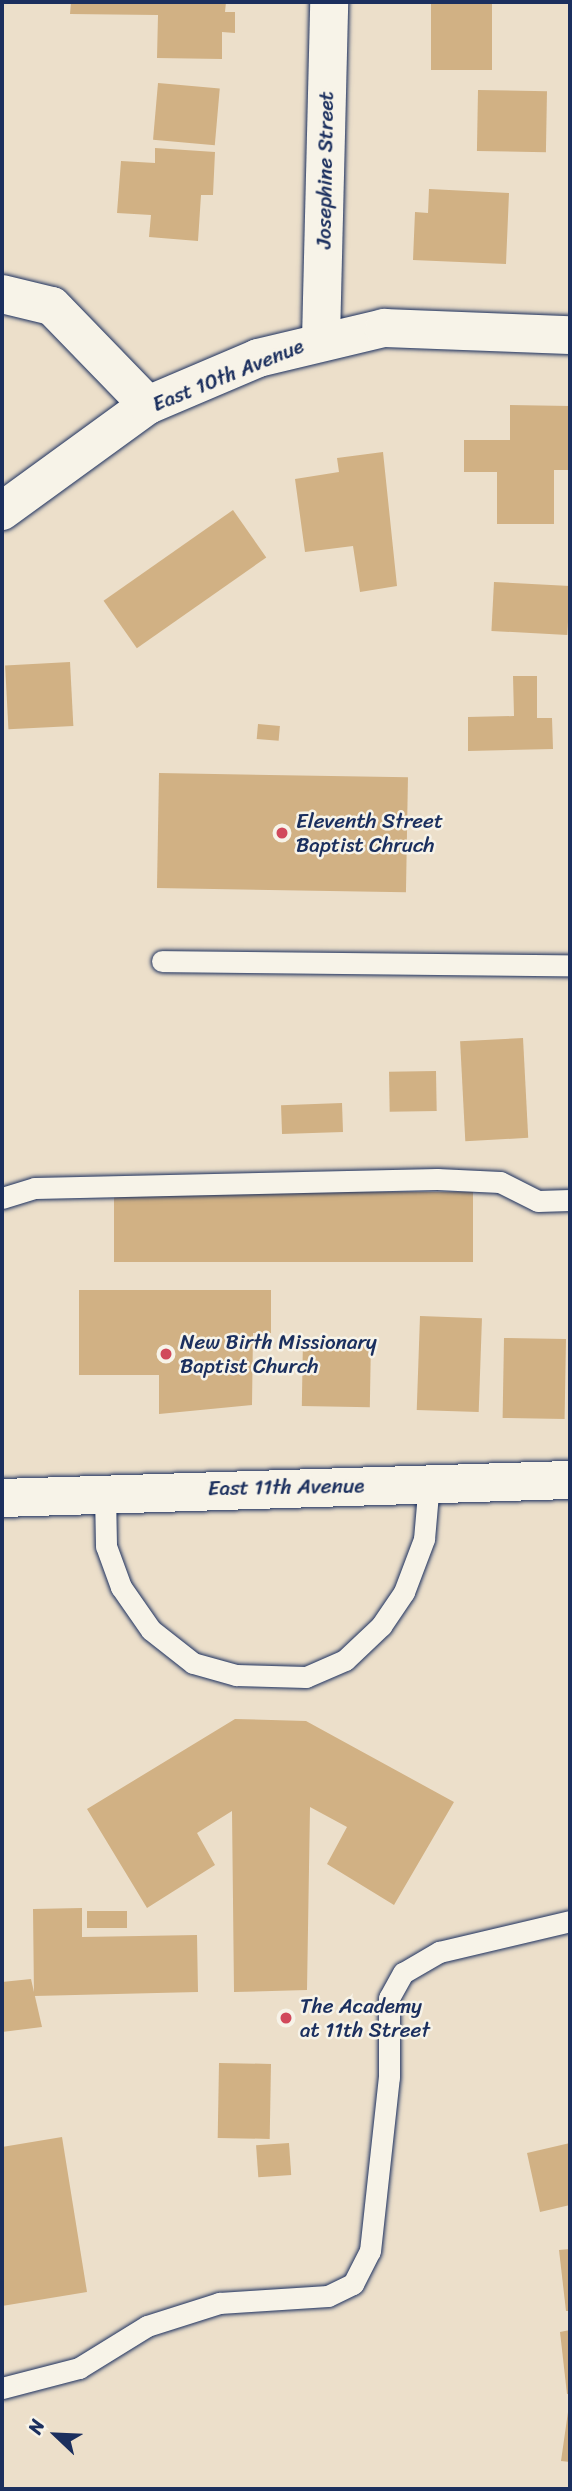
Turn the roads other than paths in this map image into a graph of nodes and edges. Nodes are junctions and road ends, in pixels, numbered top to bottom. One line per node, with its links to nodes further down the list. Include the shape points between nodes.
1 (329, 2): 4 (street, Josephine Street)
2 (2, 294): 5 (street, via 52,306)
3 (570, 335): 4 (street, East 10th Avenue, via 384,328)
4 (321, 339): 5 (street, East 10th Avenue)
5 (148, 405): 6 (street, East 10th Avenue)
6 (2, 511)
7 (162, 961): 8 (lane)
8 (570, 965)
9 (2, 1198): 10 (lane, via 35,1188 437,1179 500,1182 538,1201)
10 (570, 1200)
11 (570, 1480): 12 (street, East 11th Avenue)
12 (429, 1482): 13 (street, East 11th Avenue); 13 (lane, via 424,1539 404,1592 381,1626 345,1660 306,1677 236,1675 193,1663 151,1630 121,1587 106,1546)
13 (104, 1493): 14 (street, East 11th Avenue)
14 (2, 1498)
15 (570, 1921): 16 (lane, via 439,1952 403,1973 389,1998 389,2077 370,2251 353,2284 328,2296 219,2303 147,2326 79,2368)
16 (2, 2388)

